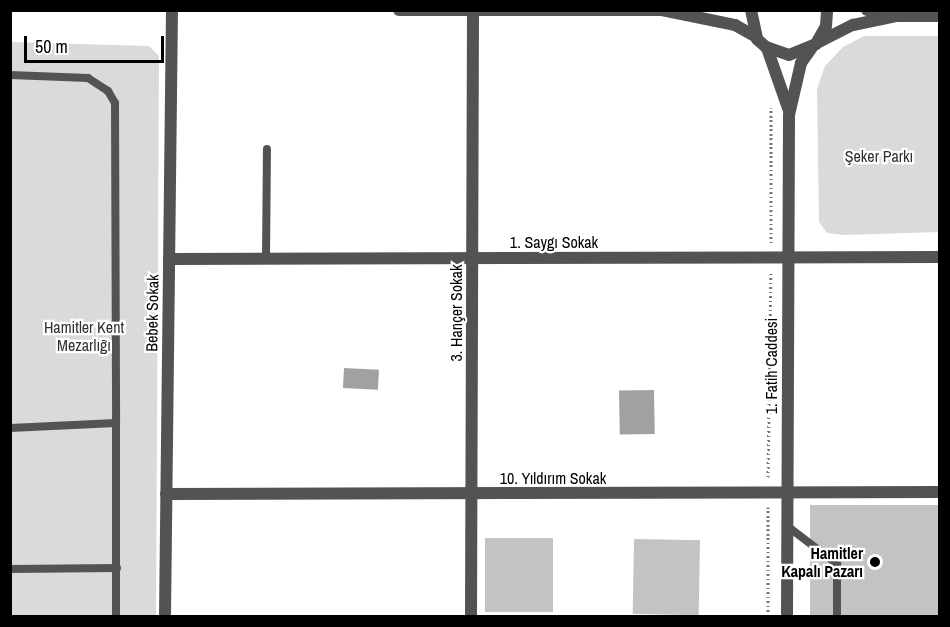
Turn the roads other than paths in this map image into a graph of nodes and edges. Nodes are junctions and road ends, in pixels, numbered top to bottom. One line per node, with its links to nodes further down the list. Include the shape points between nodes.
1 (172, 10): 17 (street, Bebek Sokak)
2 (399, 10): 7 (street)
3 (662, 10): 7 (street); 10 (street, via 748,28)
4 (751, 10): 10 (street)
5 (827, 10): 11 (street, via 826,27)
6 (867, 10): 8 (street)
7 (473, 11): 19 (street, 3. Hançer Sokak)
8 (897, 16): 9 (street); 11 (street, via 852,25)
9 (939, 16)
10 (762, 43): 11 (street, via 789,55); 13 (street, via 777,68)
11 (814, 46): 13 (street, via 801,63)
12 (10, 75): 20 (lane, via 88,78 108,91 115,103)
13 (789, 115): 16 (street, 1. Fatih Caddesi)
14 (267, 149): 18 (lane)
15 (939, 257): 16 (street, 1. Saygı Sokak)
16 (788, 258): 19 (street, 1. Saygı Sokak); 23 (street, 1. Fatih Caddesi)
17 (169, 259): 18 (street, 1. Saygı Sokak); 24 (street, Bebek Sokak)
18 (266, 259): 19 (street, 1. Saygı Sokak)
19 (472, 259): 25 (street, 3. Hançer Sokak)
20 (116, 423): 21 (lane); 27 (lane)
21 (10, 428)
22 (939, 492): 23 (street, 10. Yıldırım Sokak)
23 (788, 493): 25 (street, 10. Yıldırım Sokak); 26 (street, 1. Fatih Caddesi)
24 (166, 494): 25 (street, 10. Yıldırım Sokak); 30 (street, Bebek Sokak)
25 (471, 495): 31 (street, 3. Hançer Sokak)
26 (788, 526): 32 (street, 1. Fatih Caddesi); 33 (lane, via 837,564)
27 (117, 568): 28 (lane); 29 (lane)
28 (10, 569)
29 (116, 616)
30 (165, 616)
31 (471, 616)
32 (787, 616)
33 (837, 616)

